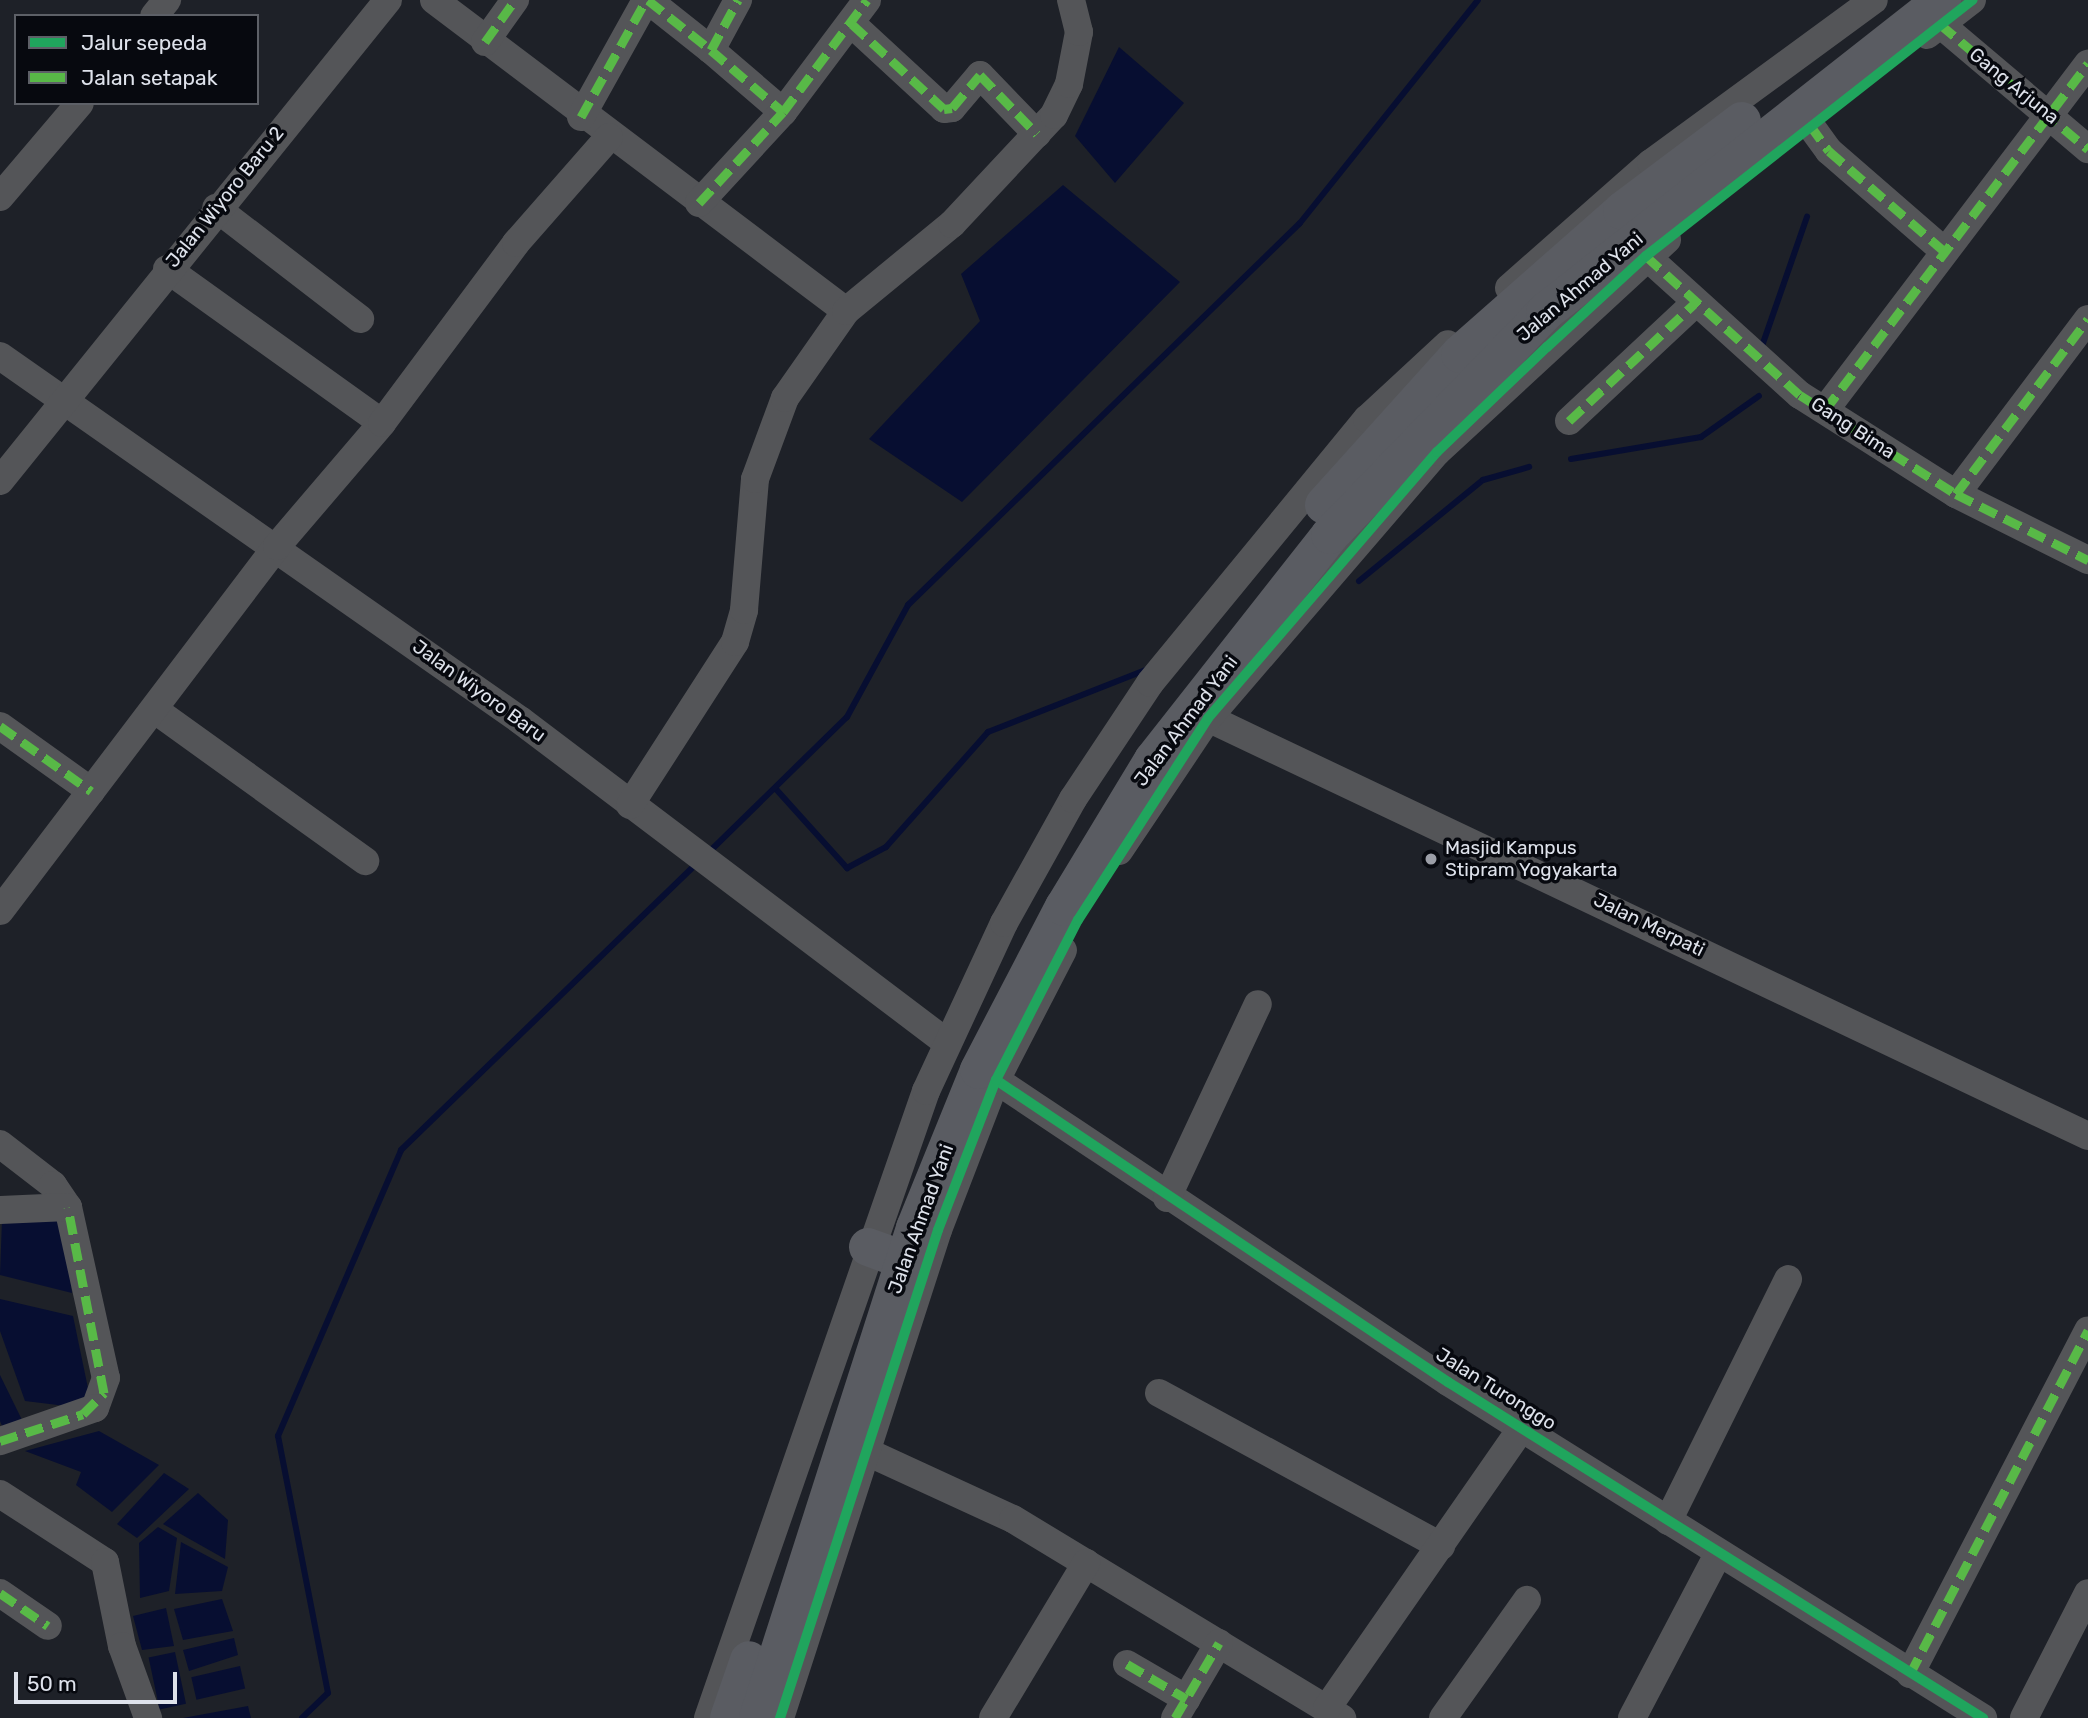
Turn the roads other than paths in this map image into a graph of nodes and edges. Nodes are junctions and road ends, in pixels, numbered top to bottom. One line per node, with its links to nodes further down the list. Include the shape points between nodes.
1 (167, 0): 13 (street)
2 (388, 0): 28 (street, Jalan Wiyoro Baru 2)
3 (434, 0): 15 (street)
4 (515, 0): 15 (street)
5 (647, 0): 16 (street); 21 (street)
6 (738, 0): 16 (street)
7 (867, 0): 14 (street)
8 (1071, 0): 23 (street, via 1079,32 1069,84)
9 (1874, 0): 53 (street, via 1573,226 1367,419 1150,683 1073,799)
10 (1901, 0): 60 (highway, Jalan Ahmad Yani, via 1546,275 1460,354 1298,536 1140,736 1018,942 960,1059)
11 (1972, 0): 12 (street)
12 (1941, 12): 20 (street, Gang Arjuna); 22 (street); 84 (highway, Jalan Ahmad Yani, via 1545,312 1330,535 1153,760 1063,907 979,1070 915,1228)
13 (155, 14)
14 (852, 24): 19 (street); 23 (street, via 944,109 952,108 980,75)
15 (485, 42): 21 (street)
16 (711, 50): 19 (street)
17 (2088, 64): 20 (street)
18 (78, 105): 26 (street)
19 (783, 113): 27 (street)
20 (2052, 114): 25 (street, Gang Arjuna); 29 (street)
21 (582, 117): 24 (street)
22 (1810, 125): 29 (street, via 1829,151); 30 (street)
23 (1037, 134): 33 (street, via 952,224)
24 (609, 137): 27 (street); 40 (street, via 516,243)
25 (2088, 149)
26 (0, 197)
27 (699, 203): 33 (street)
28 (216, 208): 31 (street, Jalan Wiyoro Baru 2); 34 (street)
29 (1943, 250): 38 (street)
30 (1646, 256): 32 (street, Gang Bima); 46 (street, via 1437,452)
31 (167, 269): 37 (street, Jalan Wiyoro Baru 2); 40 (street)
32 (1694, 304): 38 (street, Gang Bima); 39 (street)
33 (846, 311): 49 (street, via 803,369 765,447 735,642)
34 (360, 319)
35 (2088, 319): 42 (street)
36 (0, 356): 37 (street, Jalan Wiyoro Baru)
37 (66, 399): 41 (street, Jalan Wiyoro Baru 2); 43 (street, Jalan Wiyoro Baru)
38 (1825, 410): 42 (street, Gang Bima)
39 (1569, 421)
40 (382, 423): 43 (street)
41 (0, 481)
42 (1956, 494): 44 (street, Gang Bima)
43 (277, 546): 45 (street); 49 (street, Jalan Wiyoro Baru)
44 (2088, 560)
45 (155, 709): 48 (street); 50 (street)
46 (1208, 718): 54 (street, via 1078,920); 55 (street, Jalan Merpati)
47 (0, 726): 48 (street)
48 (91, 791): 51 (street)
49 (630, 805): 53 (street, Jalan Wiyoro Baru)
50 (365, 861)
51 (0, 911)
52 (1258, 1004): 57 (street)
53 (946, 1042): 60 (street)
54 (996, 1080): 57 (street, Jalan Turonggo); 66 (street, via 937,1230)
55 (2088, 1136)
56 (0, 1144): 58 (street, via 53,1185)
57 (1167, 1198): 64 (street, Jalan Turonggo)
58 (68, 1207): 59 (street); 65 (street, via 99,1401)
59 (0, 1210)
60 (878, 1251): 82 (street); 83 (highway, Jalan Ahmad Yani)
61 (1788, 1279): 68 (street)
62 (2088, 1330): 78 (street)
63 (1159, 1393): 69 (street)
64 (1524, 1425): 68 (street, Jalan Turonggo); 69 (street)
65 (0, 1441)
66 (865, 1451): 71 (street, via 1013,1519); 85 (street)
67 (0, 1494): 81 (street, via 105,1562 122,1646)
68 (1668, 1521): 70 (street, Jalan Turonggo)
69 (1441, 1546): 80 (street)
70 (1718, 1554): 78 (street, Jalan Turonggo); 88 (street)
71 (1086, 1563): 76 (street); 86 (street)
72 (0, 1593): 75 (street)
73 (2088, 1593): 90 (street)
74 (1527, 1600): 87 (street)
75 (48, 1626)
76 (1219, 1643): 79 (street); 80 (street)
77 (1128, 1664): 79 (street)
78 (1910, 1674): 89 (street, Jalan Turonggo)
79 (1181, 1709)
80 (1335, 1713)
81 (148, 1718)
82 (708, 1718)
83 (729, 1718)
84 (758, 1718)
85 (780, 1718)
86 (993, 1718)
87 (1443, 1718)
88 (1633, 1718)
89 (1983, 1718)
90 (2024, 1718)

